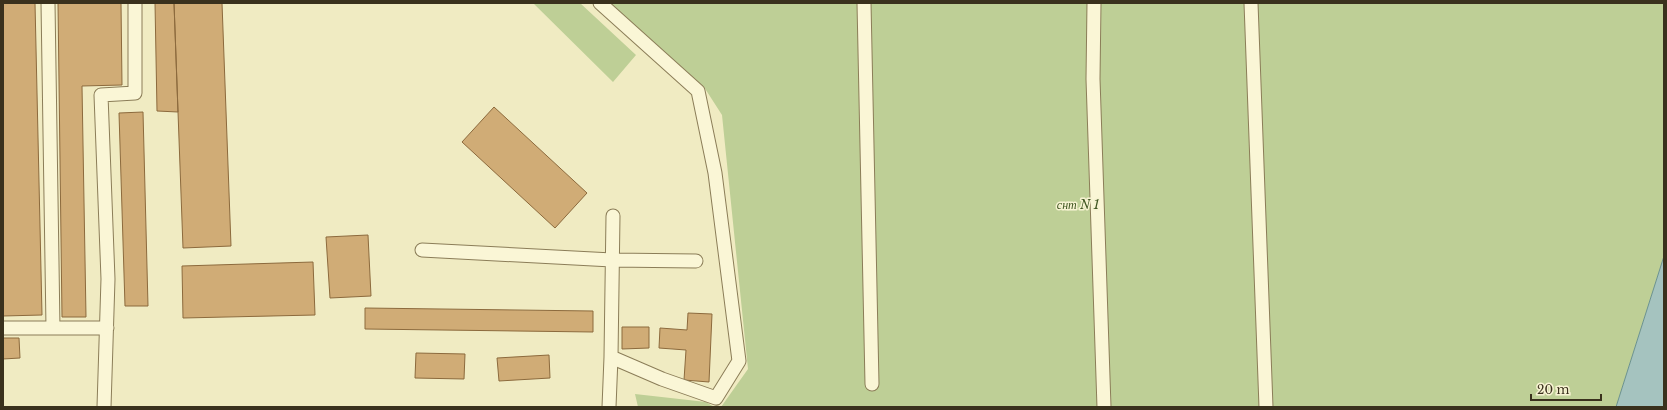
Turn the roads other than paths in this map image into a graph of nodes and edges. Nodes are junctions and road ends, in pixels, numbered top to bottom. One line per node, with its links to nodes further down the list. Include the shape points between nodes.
1 (48, 3): 12 (lane)
2 (135, 3): 13 (lane, via 135,93 101,95 108,279)
3 (600, 3): 14 (lane, via 698,91 715,173 739,361 716,398)
4 (864, 3): 15 (lane)
5 (1094, 3): 18 (lane, via 1093,79)
6 (1251, 3): 19 (lane)
7 (612, 216): 9 (lane)
8 (422, 250): 9 (lane)
9 (612, 260): 10 (lane); 14 (lane)
10 (696, 261)
11 (3, 328): 12 (lane)
12 (54, 328): 13 (lane)
13 (107, 328): 16 (lane)
14 (611, 357): 17 (lane)
15 (872, 384)
16 (104, 407)
17 (609, 407)
18 (1104, 407)
19 (1266, 407)

